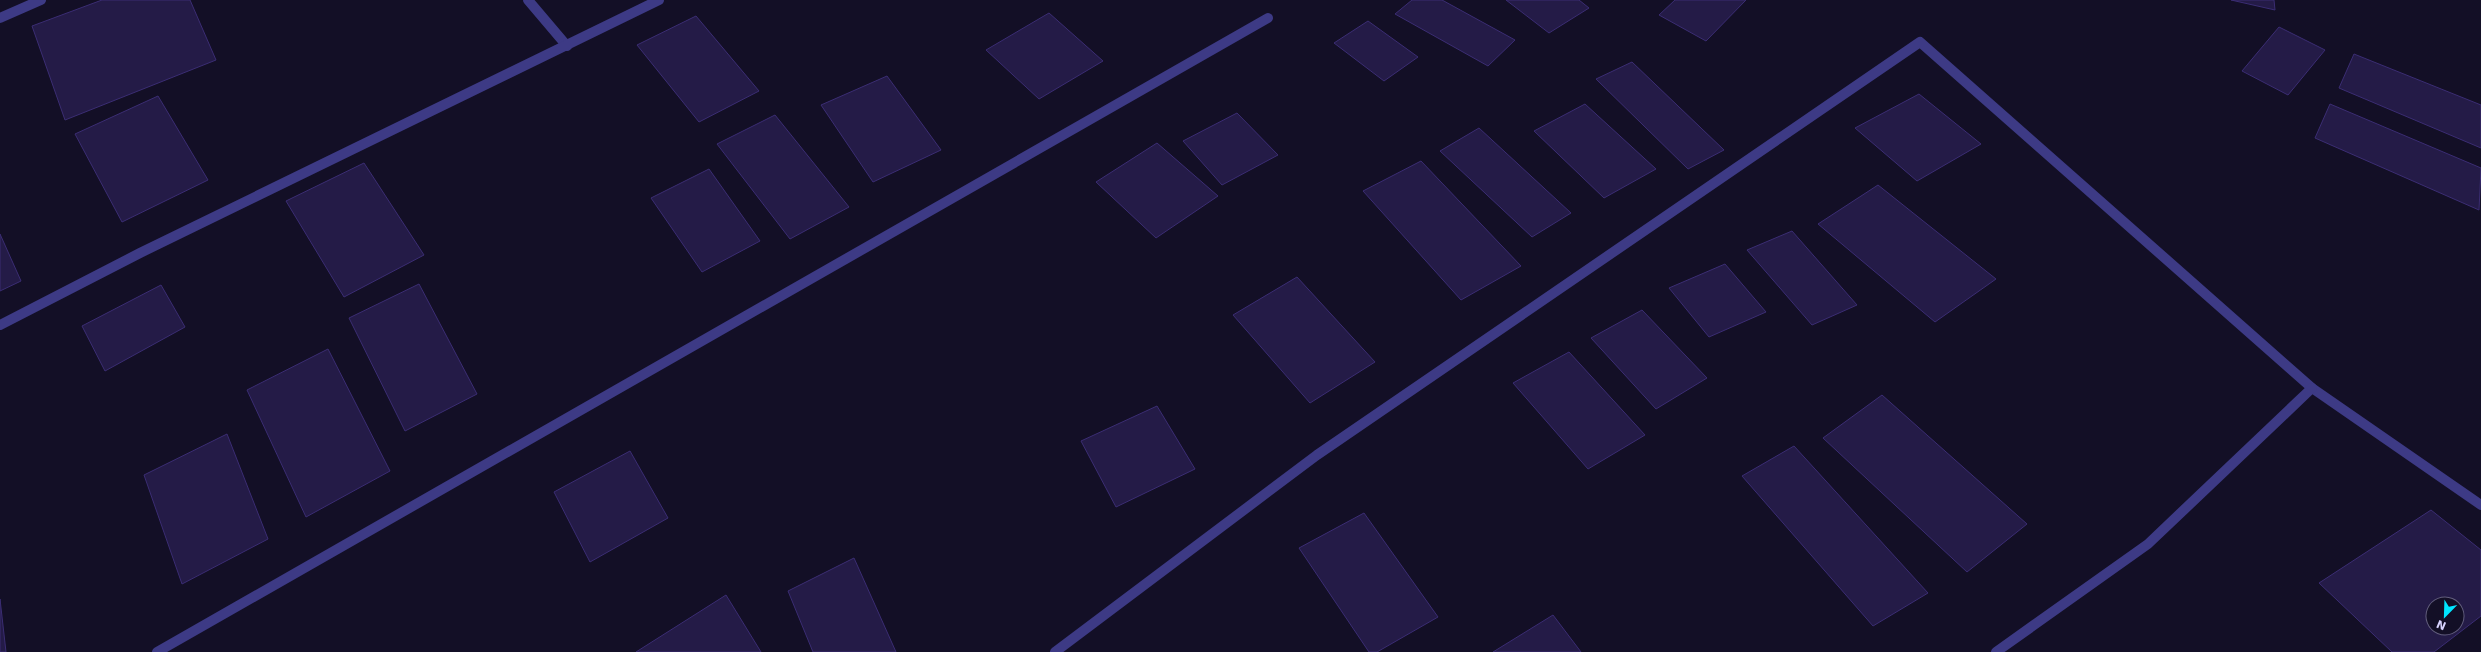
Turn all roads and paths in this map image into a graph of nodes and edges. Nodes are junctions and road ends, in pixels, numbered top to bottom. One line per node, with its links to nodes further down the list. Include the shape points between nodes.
1 (41, 0): 4 (street)
2 (528, 0): 6 (street)
3 (659, 0): 6 (street)
4 (0, 18)
5 (1268, 18): 10 (street)
6 (567, 46): 7 (street, via 140,253)
7 (0, 325)
8 (2312, 388): 9 (street); 11 (street, via 1920,42 1317,455); 12 (street, via 2148,544)
9 (2481, 505)
10 (157, 652)
11 (1055, 652)
12 (1996, 652)

